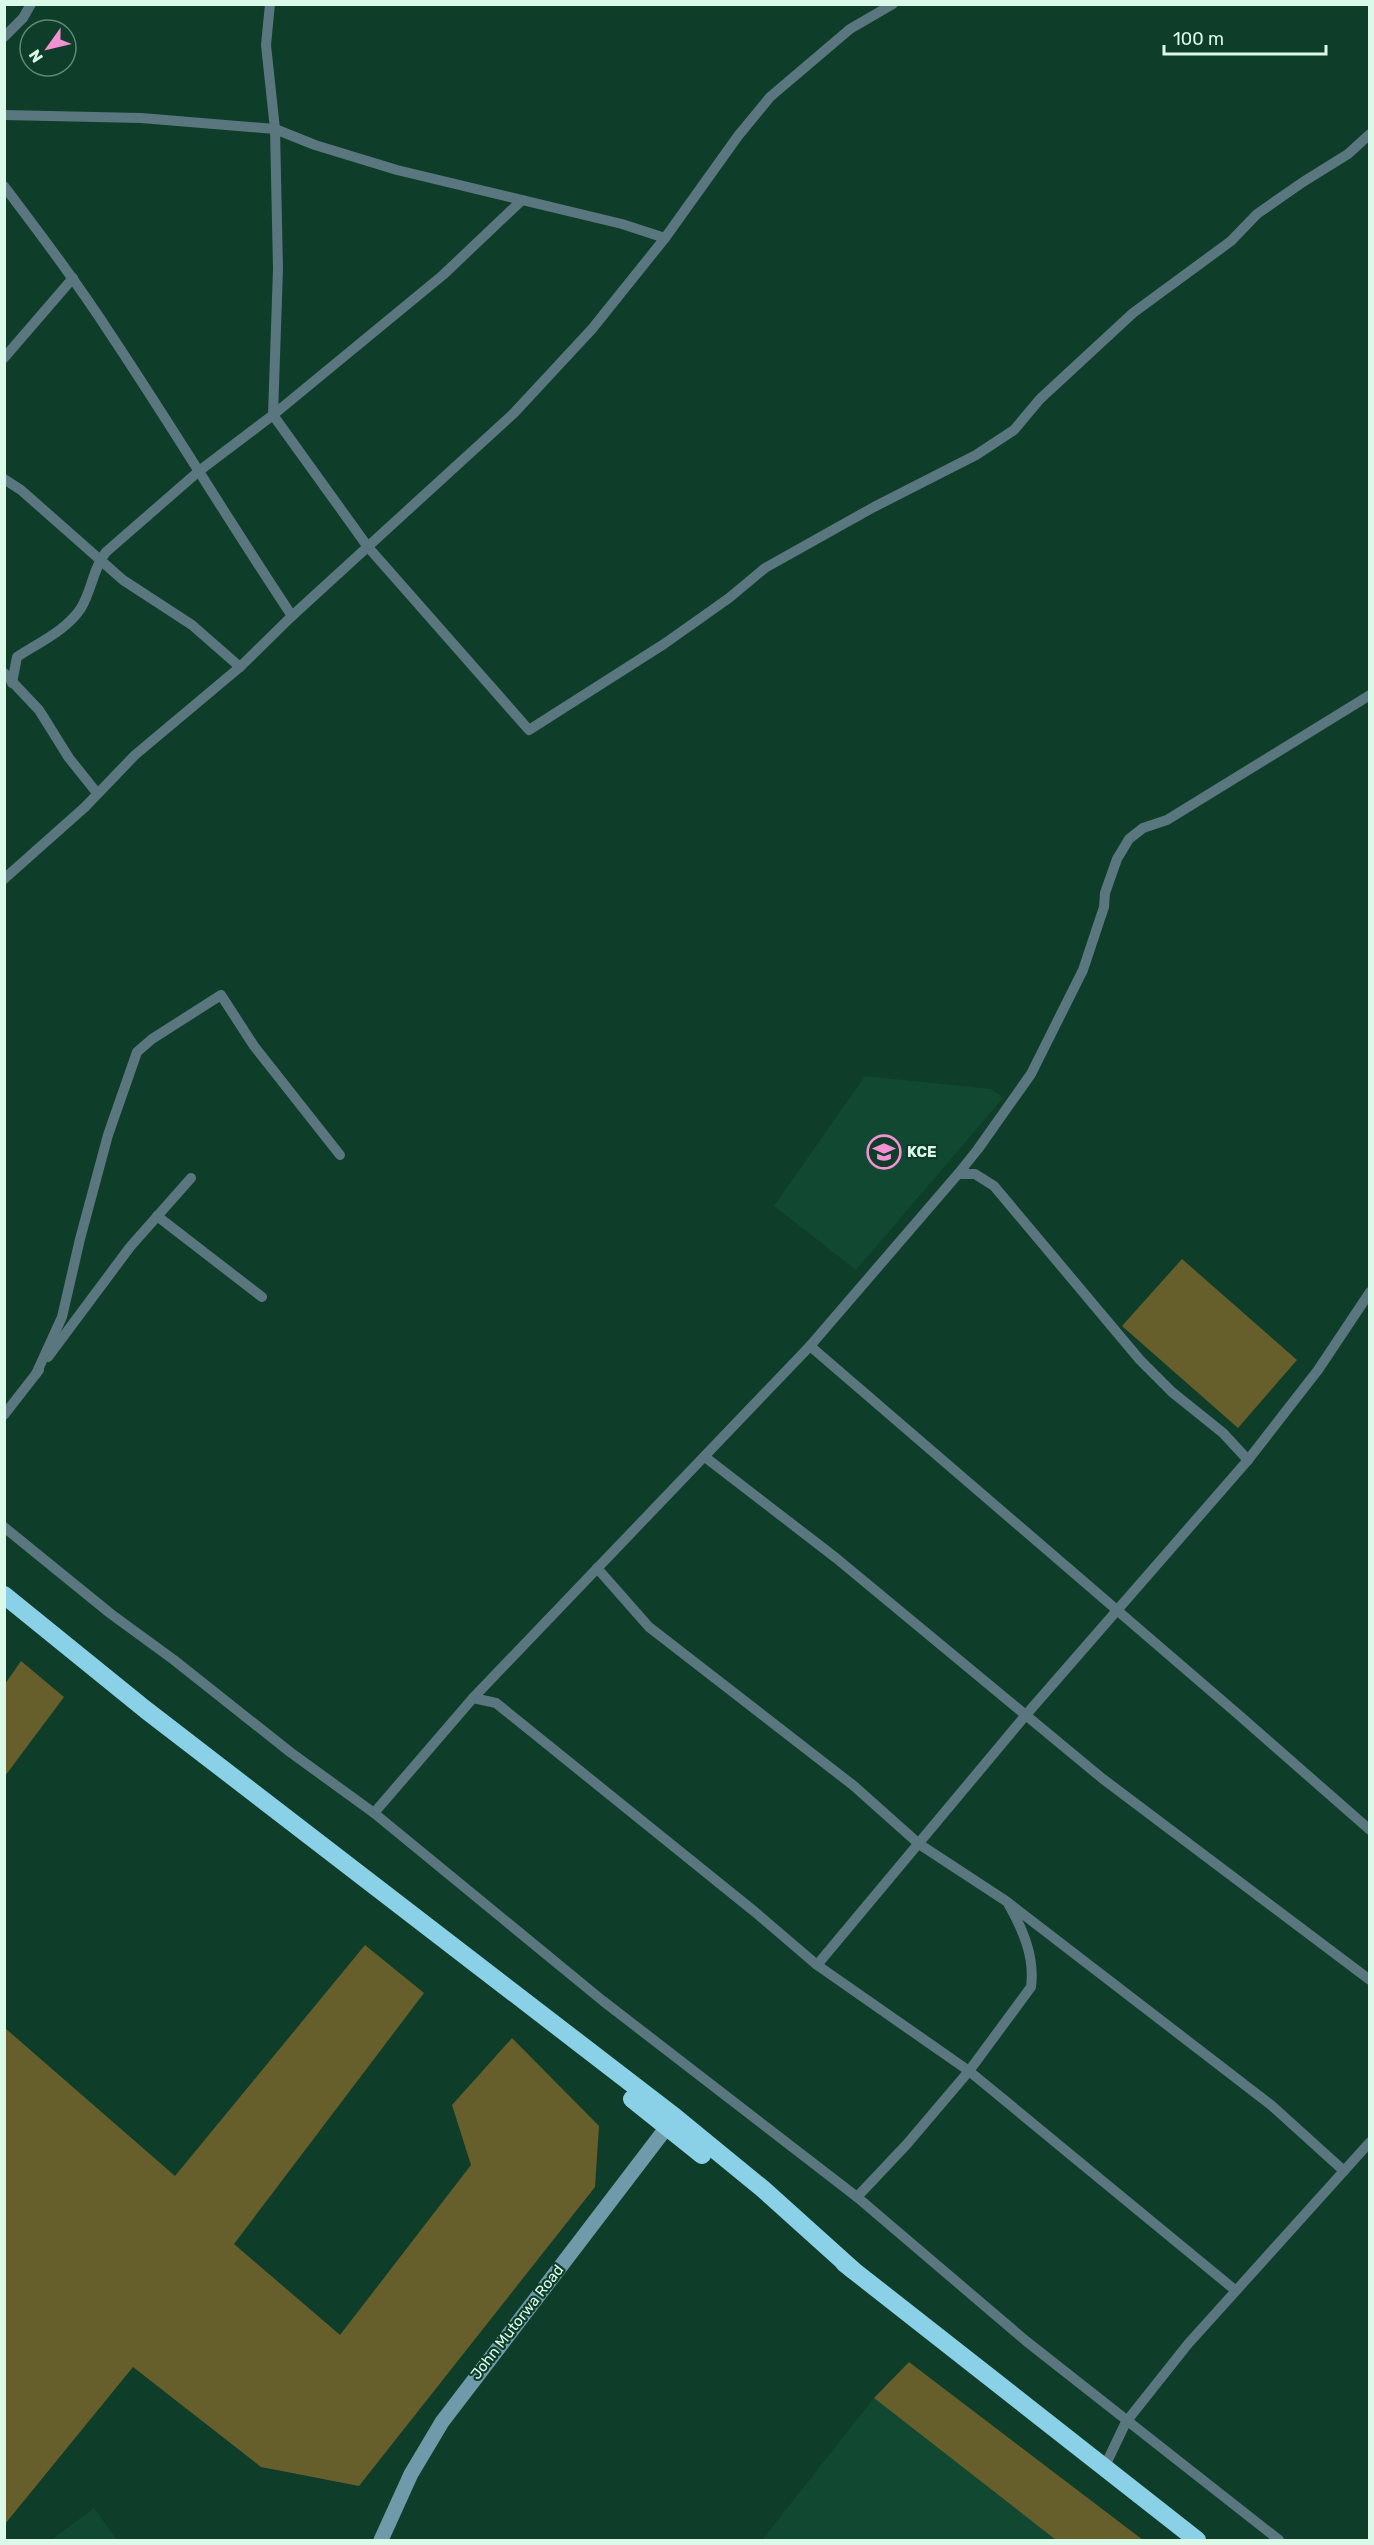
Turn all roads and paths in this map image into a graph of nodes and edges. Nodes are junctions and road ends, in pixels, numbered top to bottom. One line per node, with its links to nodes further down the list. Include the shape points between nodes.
1 (31, 4): 4 (street)
2 (270, 4): 6 (street, via 266,45)
3 (893, 4): 10 (street, via 850,29 770,98)
4 (4, 37)
5 (4, 115): 6 (street, via 141,118)
6 (275, 129): 9 (street, via 397,170); 13 (street, via 278,269)
7 (1370, 134): 16 (street, via 1348,154 1257,214 1231,241 1133,313 1040,399 1014,430 976,455 765,568 664,644 530,730)
8 (4, 186): 11 (street)
9 (522, 200): 10 (street); 13 (street, via 443,275)
10 (665, 238): 16 (street, via 514,413)
11 (73, 278): 12 (street); 14 (street)
12 (4, 358)
13 (273, 415): 14 (street); 16 (street)
14 (199, 471): 17 (street); 18 (street)
15 (4, 479): 17 (street)
16 (368, 548): 18 (street)
17 (100, 560): 19 (street, via 123,580 192,625); 21 (street, via 81,608 61,628 17,657)
18 (292, 616): 19 (street)
19 (240, 667): 23 (street, via 143,747)
20 (4, 673): 21 (street)
21 (12, 683): 23 (street, via 39,710)
22 (1370, 694): 26 (street, via 1167,820 1143,828 1129,838 1105,893 1083,970 1031,1074)
23 (97, 794): 24 (street)
24 (4, 879)
25 (340, 1155): 32 (street, via 254,1046 221,995 152,1039 137,1052 129,1072 108,1135 62,1317)
26 (958, 1174): 31 (street); 35 (street, via 975,1174 994,1186 1140,1360)
27 (191, 1178): 28 (street)
28 (157, 1216): 30 (street); 32 (street)
29 (1370, 1292): 35 (street, via 1318,1370)
30 (262, 1297)
31 (810, 1346): 34 (street); 39 (street)
32 (36, 1374): 33 (street)
33 (4, 1415)
34 (705, 1457): 37 (street); 41 (street, via 884,1596)
35 (1248, 1460): 39 (street)
36 (4, 1527): 42 (street, via 111,1614)
37 (597, 1568): 40 (street); 44 (street, via 649,1627 854,1786)
38 (4, 1595): 49 (highway)
39 (1117, 1611): 41 (street); 43 (street)
40 (473, 1698): 42 (street); 46 (street, via 496,1703)
41 (1025, 1716): 44 (street); 47 (street, via 1157,1822)
42 (374, 1814): 52 (street, via 594,1994)
43 (1370, 1830)
44 (919, 1844): 45 (street); 46 (street)
45 (1006, 1901): 48 (street, via 1023,1931 1033,1973 1031,1987); 51 (street, via 1271,2105)
46 (817, 1965): 48 (street)
47 (1370, 1980)
48 (969, 2071): 52 (street); 53 (street)
49 (671, 2122): 55 (highway, via 763,2189 853,2270); 56 (street, John Mutorwa Road, via 442,2422 411,2474)
50 (1370, 2142): 51 (street)
51 (1344, 2171): 53 (street)
52 (857, 2197): 54 (street)
53 (1234, 2290): 54 (street)
54 (1126, 2422): 55 (street); 58 (street)
55 (1104, 2468): 57 (highway)
56 (381, 2541)
57 (1197, 2541)
58 (1278, 2541)

